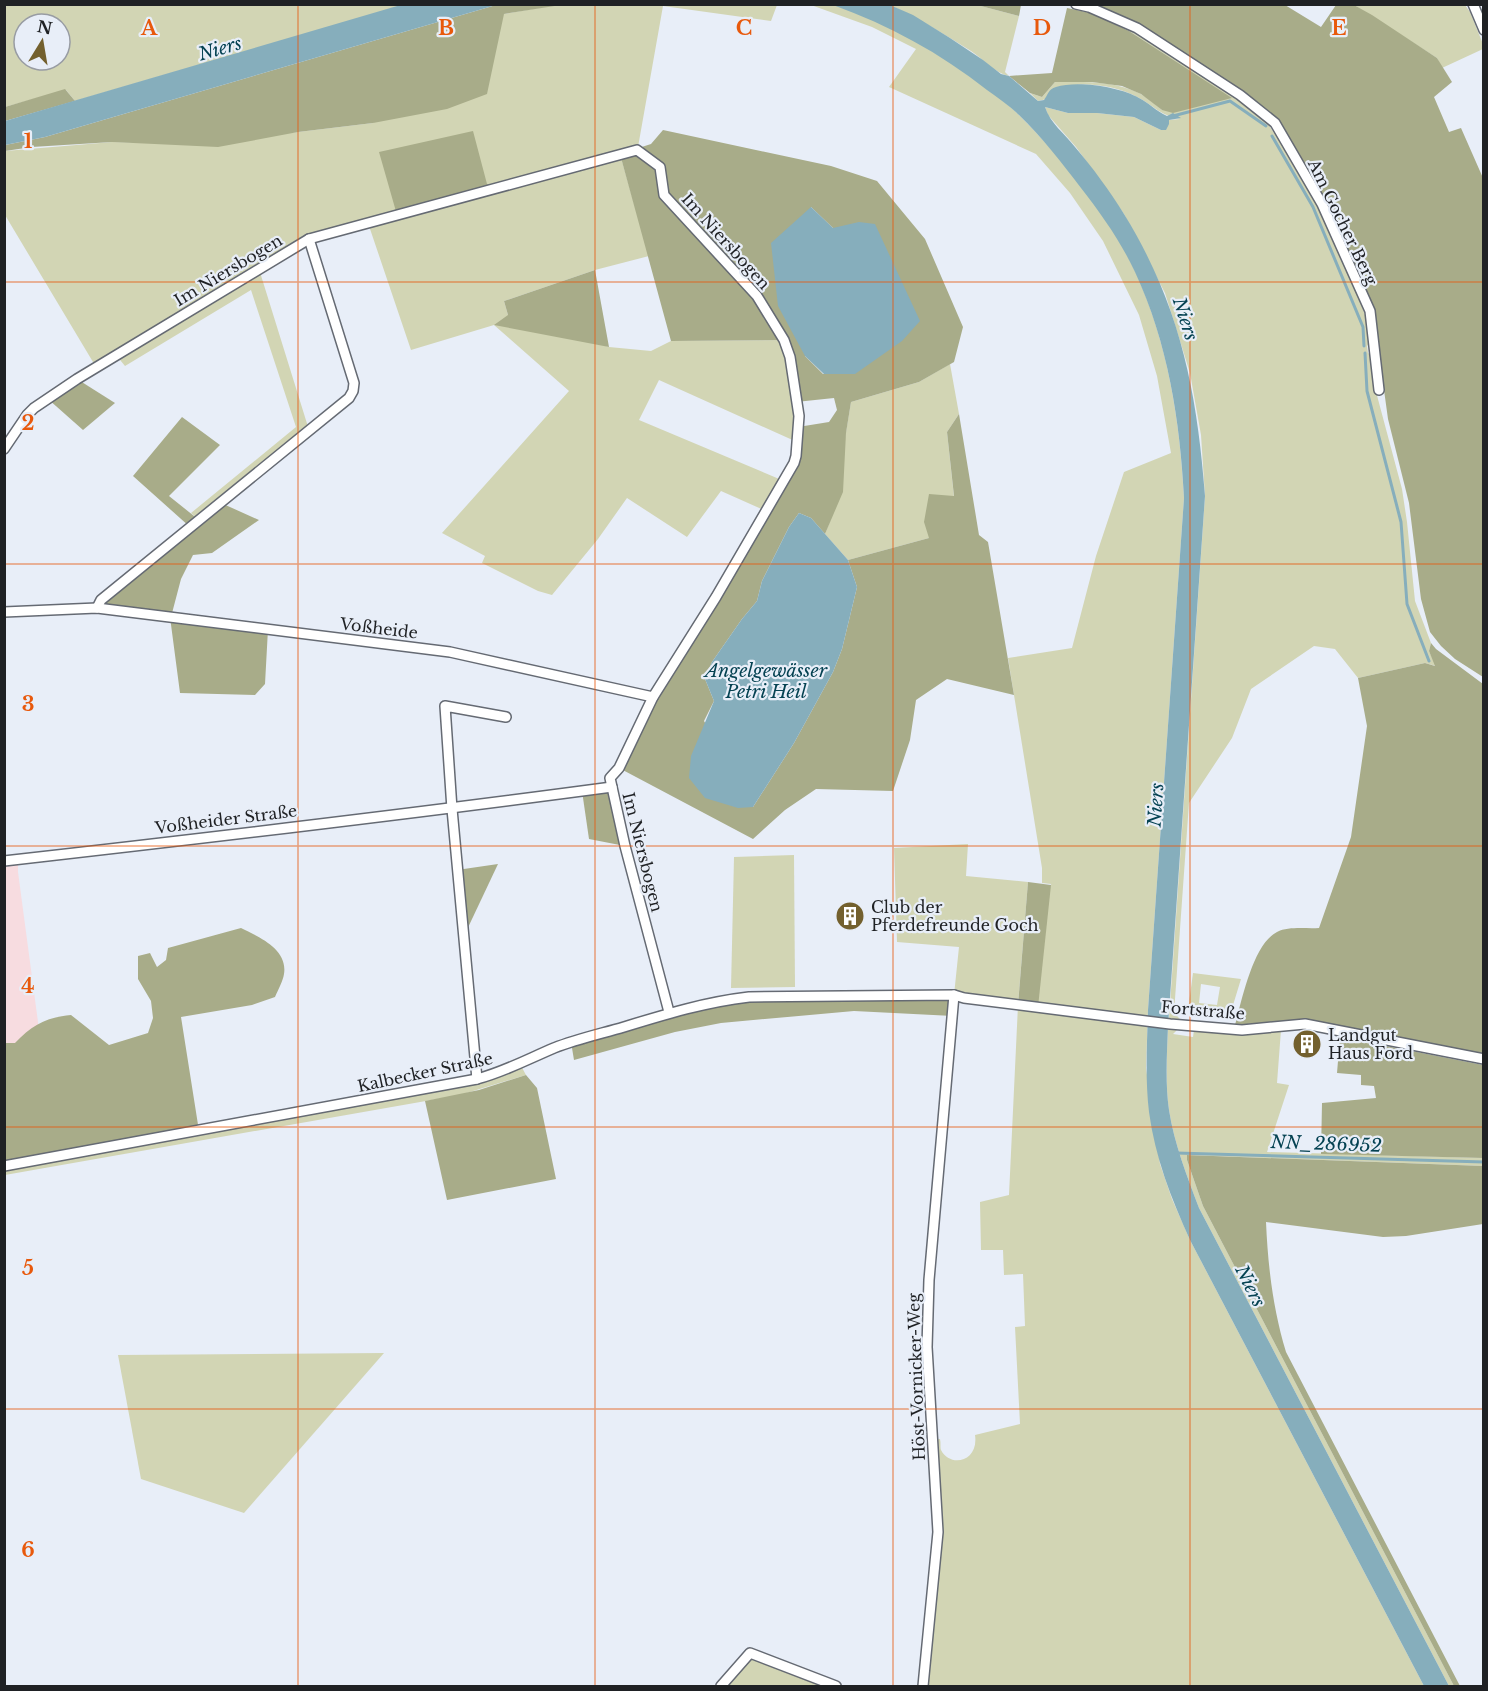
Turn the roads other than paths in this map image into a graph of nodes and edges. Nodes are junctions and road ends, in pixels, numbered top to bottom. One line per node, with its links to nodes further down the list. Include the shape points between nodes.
1 (1076, 4): 5 (street, Am Gocher Berg, via 1137,28 1240,95 1275,123 1322,204 1370,311)
2 (1473, 4): 3 (street)
3 (1484, 30)
4 (309, 239): 6 (street, Im Niersbogen, via 34,408); 7 (street, via 354,382 349,398 101,600); 9 (street, Im Niersbogen, via 637,150 660,167 664,195 757,296 779,330 790,357 798,416 794,464)
5 (1379, 390)
6 (4, 449)
7 (97, 608): 8 (street, Voßheide); 9 (street, Voßheide, via 450,651)
8 (4, 612)
9 (653, 697): 11 (street, Im Niersbogen, via 619,768 610,778)
10 (506, 717): 12 (street, via 446,706)
11 (612, 787): 12 (street, Voßheider Straße); 15 (street, Im Niersbogen)
12 (452, 809): 13 (street, Voßheider Straße); 17 (street)
13 (4, 861)
14 (954, 995): 15 (street, Kalbecker Straße, via 749,997); 16 (street, Fortstraße, via 1242,1030 1305,1024); 21 (street, Höst-Vornicker-Weg, via 929,1280 927,1347 938,1532)
15 (669, 1012): 17 (street, Kalbecker Straße, via 583,1037)
16 (1484, 1059)
17 (477, 1079): 18 (street, Kalbecker Straße)
18 (4, 1166)
19 (721, 1686): 20 (street, via 750,1653)
20 (836, 1686)
21 (924, 1686)

